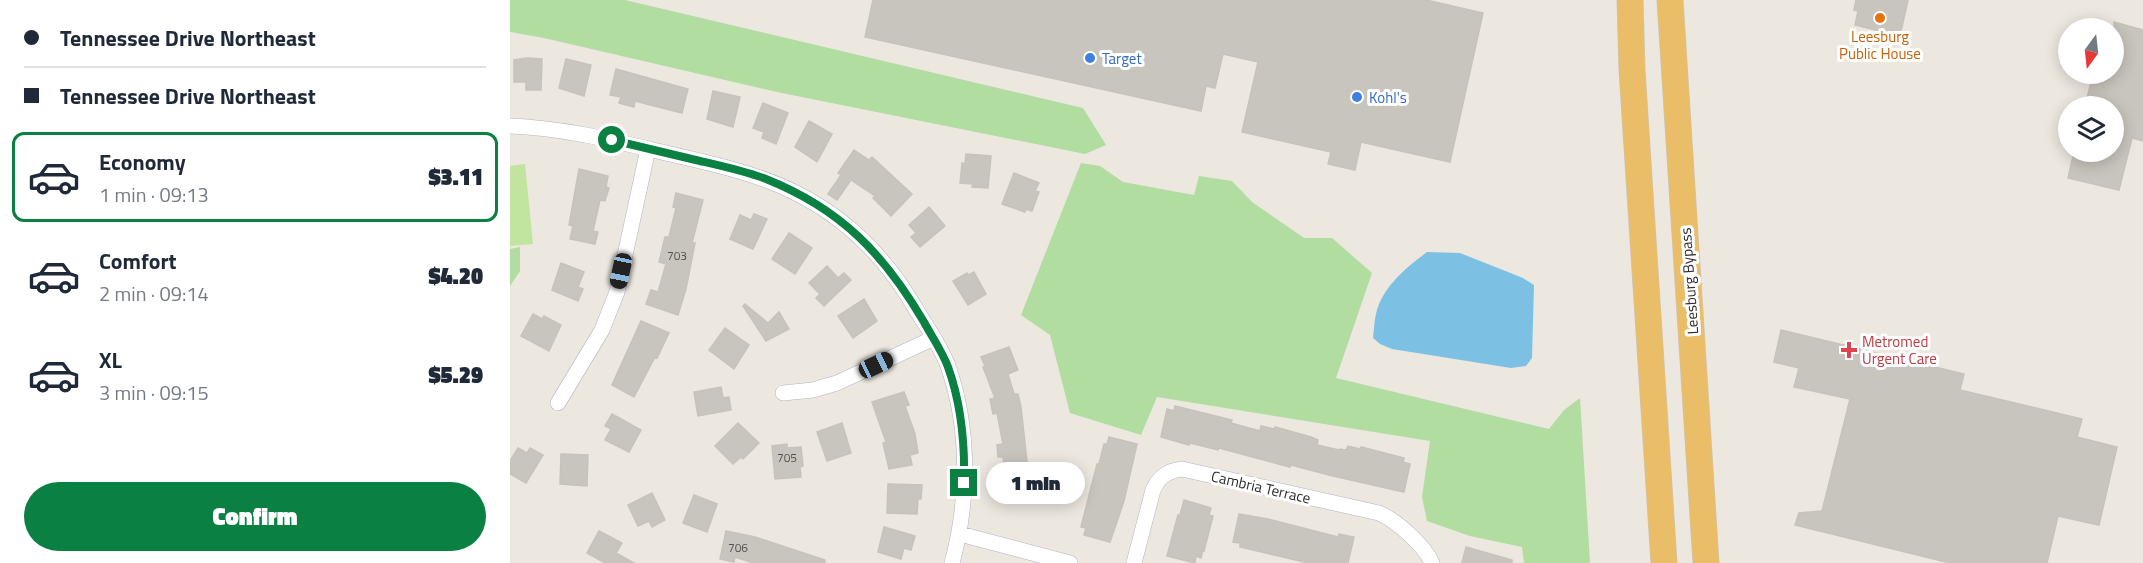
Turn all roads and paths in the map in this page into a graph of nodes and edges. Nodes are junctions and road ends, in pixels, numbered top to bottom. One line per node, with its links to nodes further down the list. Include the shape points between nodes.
1 (1630, 0): 13 (highway)
2 (1670, 0): 14 (highway, Leesburg Bypass)
3 (510, 126): 4 (street, via 575,132)
4 (648, 148): 5 (street, via 765,179 821,207 871,247 892,272); 7 (street, via 617,292 602,330)
5 (934, 338): 6 (street, via 837,383); 8 (street, via 947,365 962,430 965,465)
6 (783, 393)
7 (558, 403)
8 (960, 534): 9 (street); 10 (street)
9 (952, 563)
10 (1070, 563)
11 (1134, 563): 12 (street, Cambria Terrace, via 1157,481 1182,469 1379,513 1390,518 1424,550)
12 (1432, 563)
13 (1664, 563)
14 (1706, 563)

